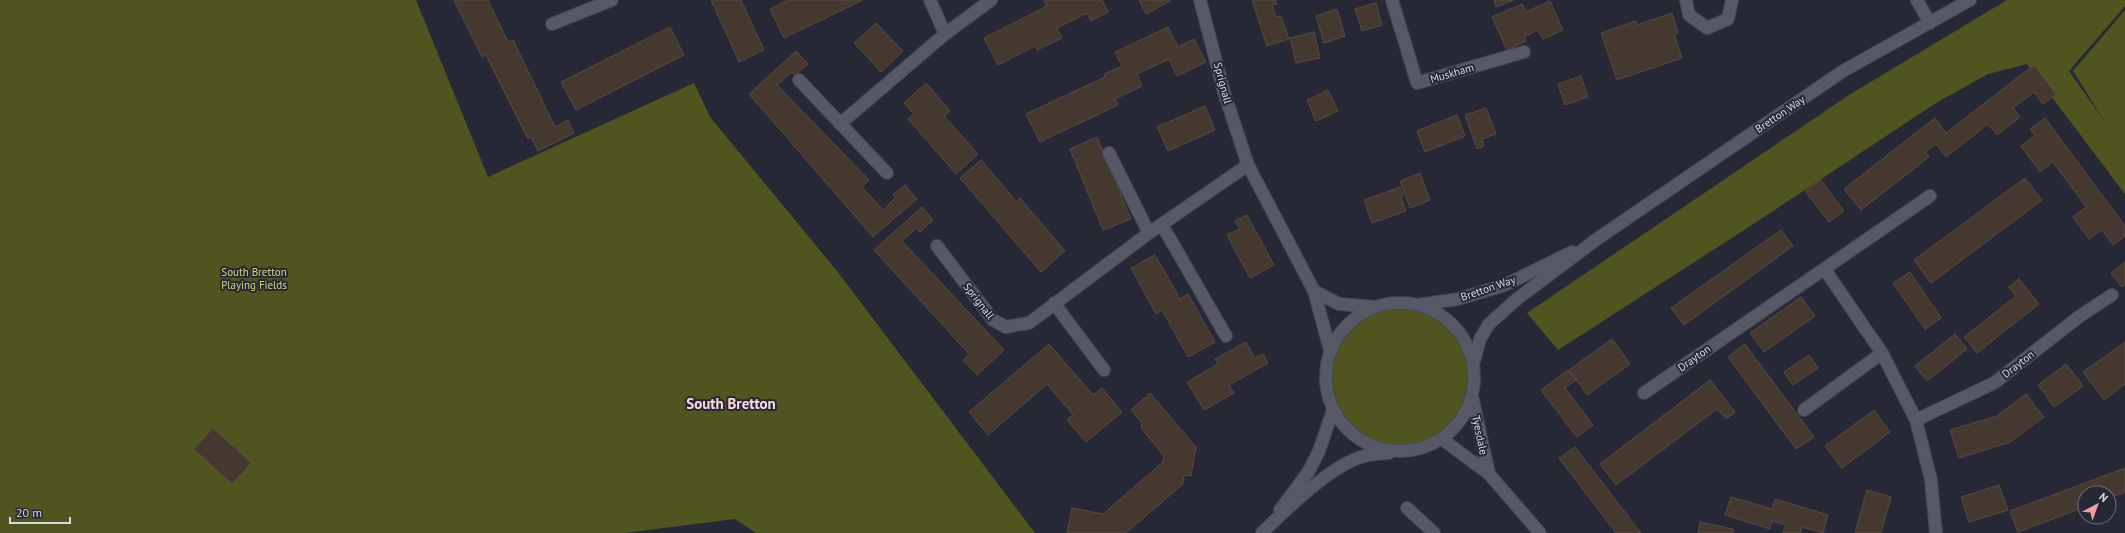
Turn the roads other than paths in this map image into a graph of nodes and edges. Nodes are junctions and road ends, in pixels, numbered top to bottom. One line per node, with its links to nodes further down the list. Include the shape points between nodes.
1 (612, 0): 11 (street)
2 (930, 0): 12 (street)
3 (991, 0): 12 (street)
4 (1200, 0): 17 (street, Sprignall, via 1224,92)
5 (1392, 0): 13 (street, Muskham, via 1417,83)
6 (1686, 0): 7 (street, via 1689,15 1707,28 1728,19)
7 (1732, 0)
8 (1917, 0): 10 (street)
9 (1970, 0): 10 (street, Bretton Way)
10 (1930, 23): 22 (street, Bretton Way, via 1843,71)
11 (552, 24)
12 (945, 34): 15 (street)
13 (1524, 52)
14 (799, 80): 15 (street)
15 (840, 124): 18 (street)
16 (1109, 153): 21 (street)
17 (1248, 165): 20 (street, Sprignall); 25 (street, Sprignall)
18 (887, 173)
19 (1930, 196): 24 (street, Drayton)
20 (1162, 225): 21 (street, Sprignall); 30 (street)
21 (1149, 233): 27 (street, Sprignall)
22 (1597, 239): 28 (street, Bretton Way, via 1505,285 1458,299); 33 (street, Bretton Way, via 1489,324 1480,340)
23 (937, 246): 27 (street, Sprignall, via 992,320 1006,327 1029,323)
24 (1824, 270): 32 (street); 35 (street, Drayton)
25 (1314, 291): 29 (street, via 1339,304); 31 (street, Sprignall)
26 (2112, 295): 39 (street, Drayton, via 2080,316 1994,383)
27 (1054, 303): 34 (street)
28 (1417, 305): 29 (street, via 1396,303); 33 (street, via 1437,313 1454,326 1466,345)
29 (1376, 306): 31 (street, via 1357,316 1341,331)
30 (1226, 336)
31 (1330, 350): 37 (street, via 1326,370 1326,391)
32 (1882, 353): 38 (street); 39 (street)
33 (1473, 365): 36 (street)
34 (1104, 370)
35 (1644, 393)
36 (1472, 396): 40 (street, via 1465,413); 42 (street, Tyesdale)
37 (1333, 410): 41 (street, via 1344,427 1359,439 1377,448); 44 (street, via 1309,471)
38 (1804, 410)
39 (1916, 420): 47 (street, via 1931,480)
40 (1442, 439): 41 (street, via 1420,449); 42 (street, Tyesdale)
41 (1396, 452): 44 (street, via 1362,457 1350,462 1321,480)
42 (1489, 474): 46 (street, Tyesdale)
43 (1407, 508): 45 (street)
44 (1263, 532)
45 (1434, 533)
46 (1540, 533)
47 (1936, 533)

